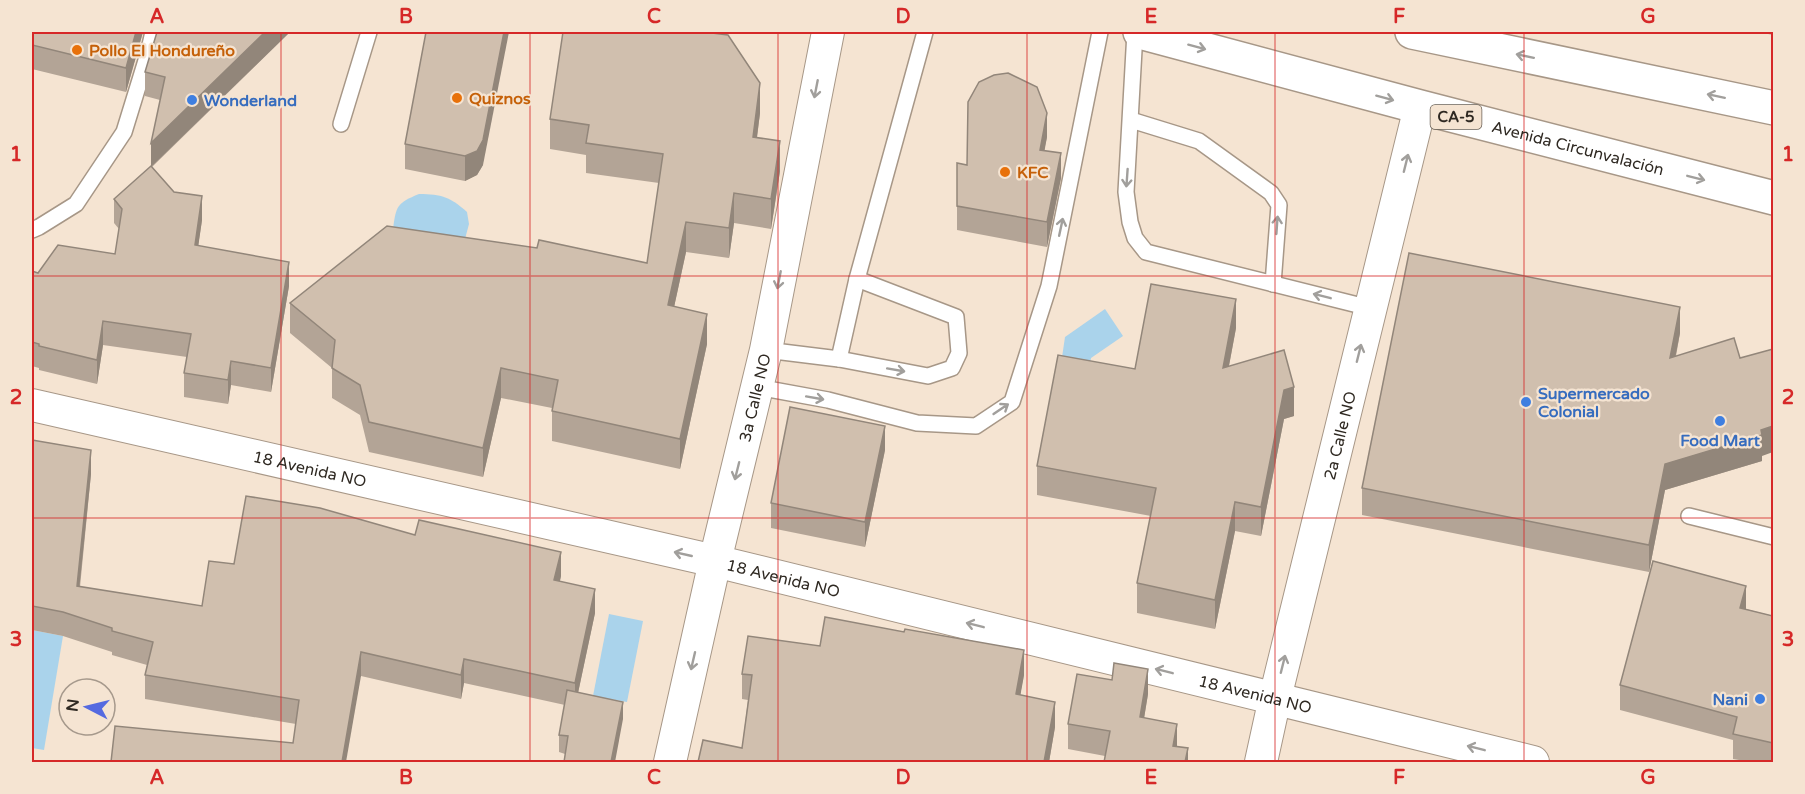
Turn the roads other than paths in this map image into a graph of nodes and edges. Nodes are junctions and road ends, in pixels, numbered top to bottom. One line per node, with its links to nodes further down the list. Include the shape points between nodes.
1 (153, 32): 14 (lane, via 124,132 76,204)
2 (369, 32): 12 (lane)
3 (828, 32): 18 (street, 3a Calle NO, one-way to 18)
4 (925, 32): 15 (lane)
5 (1100, 32): 20 (lane, one-way to 5, via 917,423 976,426 1012,402 1049,286)
6 (1136, 32): 11 (lane)
7 (1140, 32): 9 (highway, Avenida Circunvalación / CA-5, one-way to 9)
8 (1425, 33): 10 (highway, one-way to 8)
9 (1420, 107): 13 (highway, Avenida Circunvalación / CA-5, one-way to 13); 17 (street, 2a Calle NO, one-way to 9)
10 (1773, 108)
11 (1131, 120): 16 (lane, one-way to 11, via 1278,206 1271,192 1199,141); 16 (lane, one-way to 16, via 1126,192 1135,238 1146,252)
12 (340, 124)
13 (1773, 198)
14 (32, 230)
15 (857, 279): 19 (lane); 19 (lane, one-way to 15, via 928,376 952,368 959,353 956,317)
16 (1273, 284): 17 (lane, one-way to 16)
17 (1370, 308): 25 (street, 2a Calle NO, one-way to 17)
18 (766, 350): 19 (lane); 20 (street, 3a Calle NO)
19 (839, 359)
20 (757, 387): 24 (street, 3a Calle NO, one-way to 24)
21 (32, 405): 24 (street, 18 Avenida NO, one-way to 21)
22 (1689, 516): 23 (lane)
23 (1773, 537)
24 (715, 561): 25 (street, 18 Avenida NO, one-way to 24); 26 (street, 3a Calle NO, one-way to 26)
25 (1275, 698): 27 (street, 2a Calle NO); 28 (street, 18 Avenida NO, one-way to 25)
26 (670, 762)
27 (1261, 762)
28 (1533, 762)

